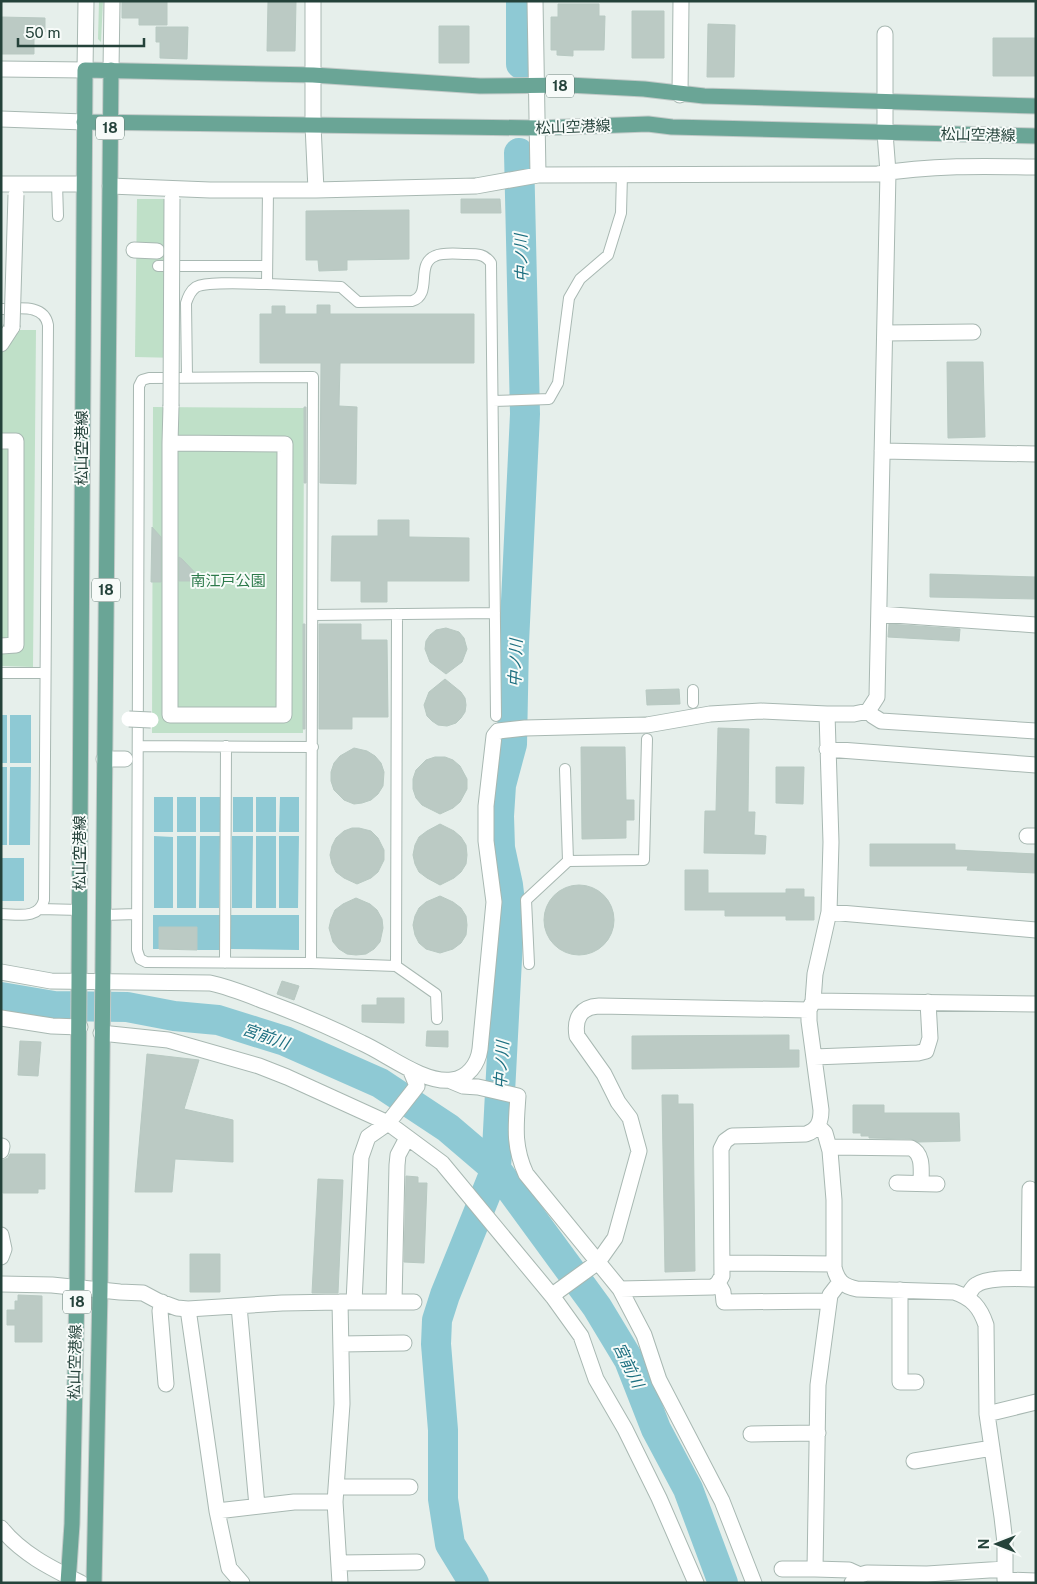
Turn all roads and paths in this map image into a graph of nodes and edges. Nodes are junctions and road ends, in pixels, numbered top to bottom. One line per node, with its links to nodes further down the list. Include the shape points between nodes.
1 (86, 1): 8 (street)
2 (112, 1): 9 (street)
3 (312, 1): 10 (street)
4 (535, 1): 11 (street)
5 (681, 1): 12 (street)
6 (884, 34): 13 (street)
7 (1, 69): 8 (street)
8 (85, 70): 9 (main road, 松山空港線 / 18); 16 (main road, 松山空港線 / 18)
9 (111, 70): 10 (main road, 松山空港線 / 18); 17 (main road, 松山空港線 / 18)
10 (312, 75): 11 (main road, 松山空港線 / 18); 18 (street)
11 (537, 87): 12 (main road, 松山空港線 / 18, via 644,90); 19 (street)
12 (680, 95): 13 (main road, 松山空港線 / 18)
13 (885, 102): 14 (main road, 松山空港線 / 18); 20 (street)
14 (1036, 106)
15 (1, 119): 16 (street)
16 (84, 122): 17 (main road, 松山空港線 / 18); 27 (main road, 松山空港線 / 18)
17 (110, 122): 18 (main road, 松山空港線 / 18); 28 (main road, 松山空港線 / 18)
18 (313, 125): 19 (main road, 松山空港線 / 18); 31 (street)
19 (538, 128): 20 (main road, 松山空港線 / 18, via 648,124); 25 (street)
20 (885, 133): 21 (main road, 松山空港線 / 18); 23 (street)
21 (1036, 136)
22 (1036, 167): 23 (street)
23 (888, 172): 24 (street); 40 (street)
24 (622, 174): 25 (street); 43 (lane, via 621,213 608,255 580,279 568,298 558,382 549,399)
25 (526, 177): 31 (street, via 476,186)
26 (57, 184): 27 (street); 29 (street); 33 (lane)
27 (83, 184): 73 (main road, 松山空港線 / 18)
28 (110, 186): 32 (street); 68 (main road, 松山空港線 / 18)
29 (11, 188): 41 (street, bridge, via 20,249 12,327)
30 (268, 189): 31 (street); 32 (street); 36 (lane)
31 (316, 190)
32 (172, 194): 35 (street, bridge)
33 (58, 216)
34 (134, 250): 35 (street)
35 (164, 254): 36 (lane); 45 (street, bridge)
36 (267, 266): 37 (lane)
37 (267, 284): 42 (lane, via 204,285 190,294 186,303); 43 (lane, via 341,287 358,302 412,300 422,293 425,268 432,258 457,254 484,256 492,268)
38 (1, 309): 55 (lane, via 37,310 48,324)
39 (973, 332): 40 (street)
40 (886, 333): 46 (street)
41 (1, 344)
42 (188, 377): 51 (lane, via 313,377); 63 (lane, via 147,378 139,386)
43 (493, 401): 48 (lane)
44 (1, 441): 53 (street, via 16,441 16,645)
45 (170, 443): 58 (street); 58 (street, via 285,444 285,463 284,715)
46 (882, 451): 47 (street); 50 (street)
47 (1036, 454)
48 (495, 613): 49 (lane); 60 (lane)
49 (397, 614): 51 (lane); 82 (lane)
50 (879, 614): 52 (street); 56 (street, via 877,697)
51 (313, 615): 65 (lane)
52 (1036, 625)
53 (1, 646)
54 (1, 673): 55 (lane)
55 (45, 673): 72 (lane, via 44,900)
56 (868, 710): 57 (street, via 854,714); 61 (street, via 882,721)
57 (827, 714): 62 (street, via 761,710 710,714 693,703); 66 (street)
58 (170, 715): 59 (street, bridge, via 151,720)
59 (129, 719)
60 (499, 726): 62 (street); 95 (street, via 494,736 486,806 486,841 494,902 480,1049 471,1070)
61 (1036, 731)
62 (647, 732): 71 (lane, via 644,860)
63 (138, 746): 64 (lane); 76 (lane)
64 (226, 746): 65 (lane); 79 (lane)
65 (313, 747): 80 (lane)
66 (827, 749): 69 (street); 74 (street, via 831,842)
67 (123, 759): 68 (street)
68 (104, 760): 77 (main road, 松山空港線 / 18)
69 (1036, 764)
70 (565, 770): 71 (lane)
71 (568, 861): 81 (lane, via 526,900)
72 (40, 909): 73 (lane); 75 (lane, via 32,914)
73 (80, 910): 84 (main road, 松山空港線 / 18)
74 (829, 912): 78 (street); 88 (street)
75 (1, 914)
76 (137, 914): 77 (lane); 79 (lane, via 137,950 144,961)
77 (103, 915): 85 (main road, 松山空港線 / 18)
78 (1036, 930)
79 (225, 963): 80 (lane)
80 (311, 963): 82 (lane)
81 (529, 964)
82 (396, 966): 90 (lane, via 436,994)
83 (1, 972): 84 (street)
84 (79, 986): 85 (street); 91 (main road, 松山空港線 / 18)
85 (102, 988): 92 (main road, 松山空港線 / 18); 94 (street, via 210,983 228,987 307,1017)
86 (928, 1002): 87 (street); 88 (street); 93 (street, via 930,1038 926,1051)
87 (1036, 1004)
88 (811, 1006): 93 (street, via 809,1021); 108 (street, via 599,1006 583,1011 578,1019 577,1036 630,1118 639,1151 615,1238)
89 (1, 1018): 91 (street, via 52,1026)
90 (437, 1019)
91 (80, 1025): 113 (main road, 松山空港線 / 18)
92 (102, 1029): 96 (street, via 168,1040 259,1066); 115 (main road, 松山空港線 / 18)
93 (814, 1057): 97 (street, via 821,1110)
94 (410, 1069): 95 (street, via 428,1077); 96 (street, via 417,1086)
95 (451, 1081): 108 (street, via 518,1096 518,1158 526,1174)
96 (388, 1123): 98 (street); 121 (street, via 368,1137 360,1157)
97 (818, 1126): 99 (street, via 825,1133); 106 (street, via 806,1134 732,1136 725,1141 721,1149)
98 (407, 1138): 117 (street, via 442,1163 479,1210); 122 (street, via 398,1155 397,1165)
99 (830, 1147): 101 (street, via 911,1148 920,1155); 107 (street)
100 (897, 1184): 101 (street)
101 (921, 1184): 102 (street)
102 (937, 1184)
103 (1030, 1189): 109 (street)
104 (1, 1235): 105 (street, via 4,1249)
105 (1, 1257)
106 (723, 1263): 107 (street); 111 (street)
107 (834, 1264): 110 (street)
108 (594, 1265): 114 (street); 117 (street)
109 (1032, 1279): 118 (street, via 979,1283)
110 (840, 1282): 116 (street, via 848,1287); 119 (street)
111 (718, 1283): 114 (street, via 705,1288); 119 (street, via 724,1302)
112 (1, 1284): 113 (street)
113 (77, 1287): 115 (street); 149 (main road, 松山空港線 / 18)
114 (620, 1289): 155 (street, via 644,1335 659,1380 722,1502)
115 (100, 1290): 120 (street, via 143,1293); 151 (main road, 松山空港線 / 18)
116 (900, 1290): 118 (street, via 954,1292); 128 (street, via 900,1382)
117 (556, 1294): 154 (street, via 580,1336 596,1379 625,1428 659,1498)
118 (967, 1297): 131 (street, via 981,1312 986,1325)
119 (829, 1301): 132 (street, via 820,1368)
120 (162, 1302): 125 (street); 129 (street)
121 (347, 1302): 122 (street); 124 (street); 127 (street)
122 (394, 1302): 123 (street)
123 (414, 1302)
124 (239, 1306): 125 (street); 138 (street)
125 (188, 1309): 139 (street)
126 (404, 1343): 127 (street)
127 (341, 1344): 137 (street, via 342,1404)
128 (916, 1382)
129 (166, 1384)
130 (1036, 1402): 131 (street)
131 (987, 1414): 134 (street)
132 (818, 1433): 133 (street); 144 (street)
133 (751, 1434)
134 (992, 1448): 135 (street); 145 (street, via 1005,1543)
135 (914, 1461)
136 (410, 1487): 137 (street)
137 (336, 1494): 138 (street); 142 (street)
138 (257, 1506): 139 (street)
139 (217, 1511): 152 (street, via 229,1568)
140 (1, 1528): 149 (street, via 36,1560)
141 (417, 1562): 142 (street)
142 (339, 1563): 153 (street)
143 (782, 1568): 144 (street)
144 (815, 1569): 148 (street, via 849,1570)
145 (1005, 1577): 147 (street); 150 (street)
146 (884, 1578): 147 (street); 148 (street, via 867,1572)
147 (927, 1578)
148 (855, 1580)
149 (73, 1581)
150 (1036, 1581)
151 (94, 1583)
152 (242, 1583)
153 (340, 1583)
154 (696, 1583)
155 (754, 1583)

